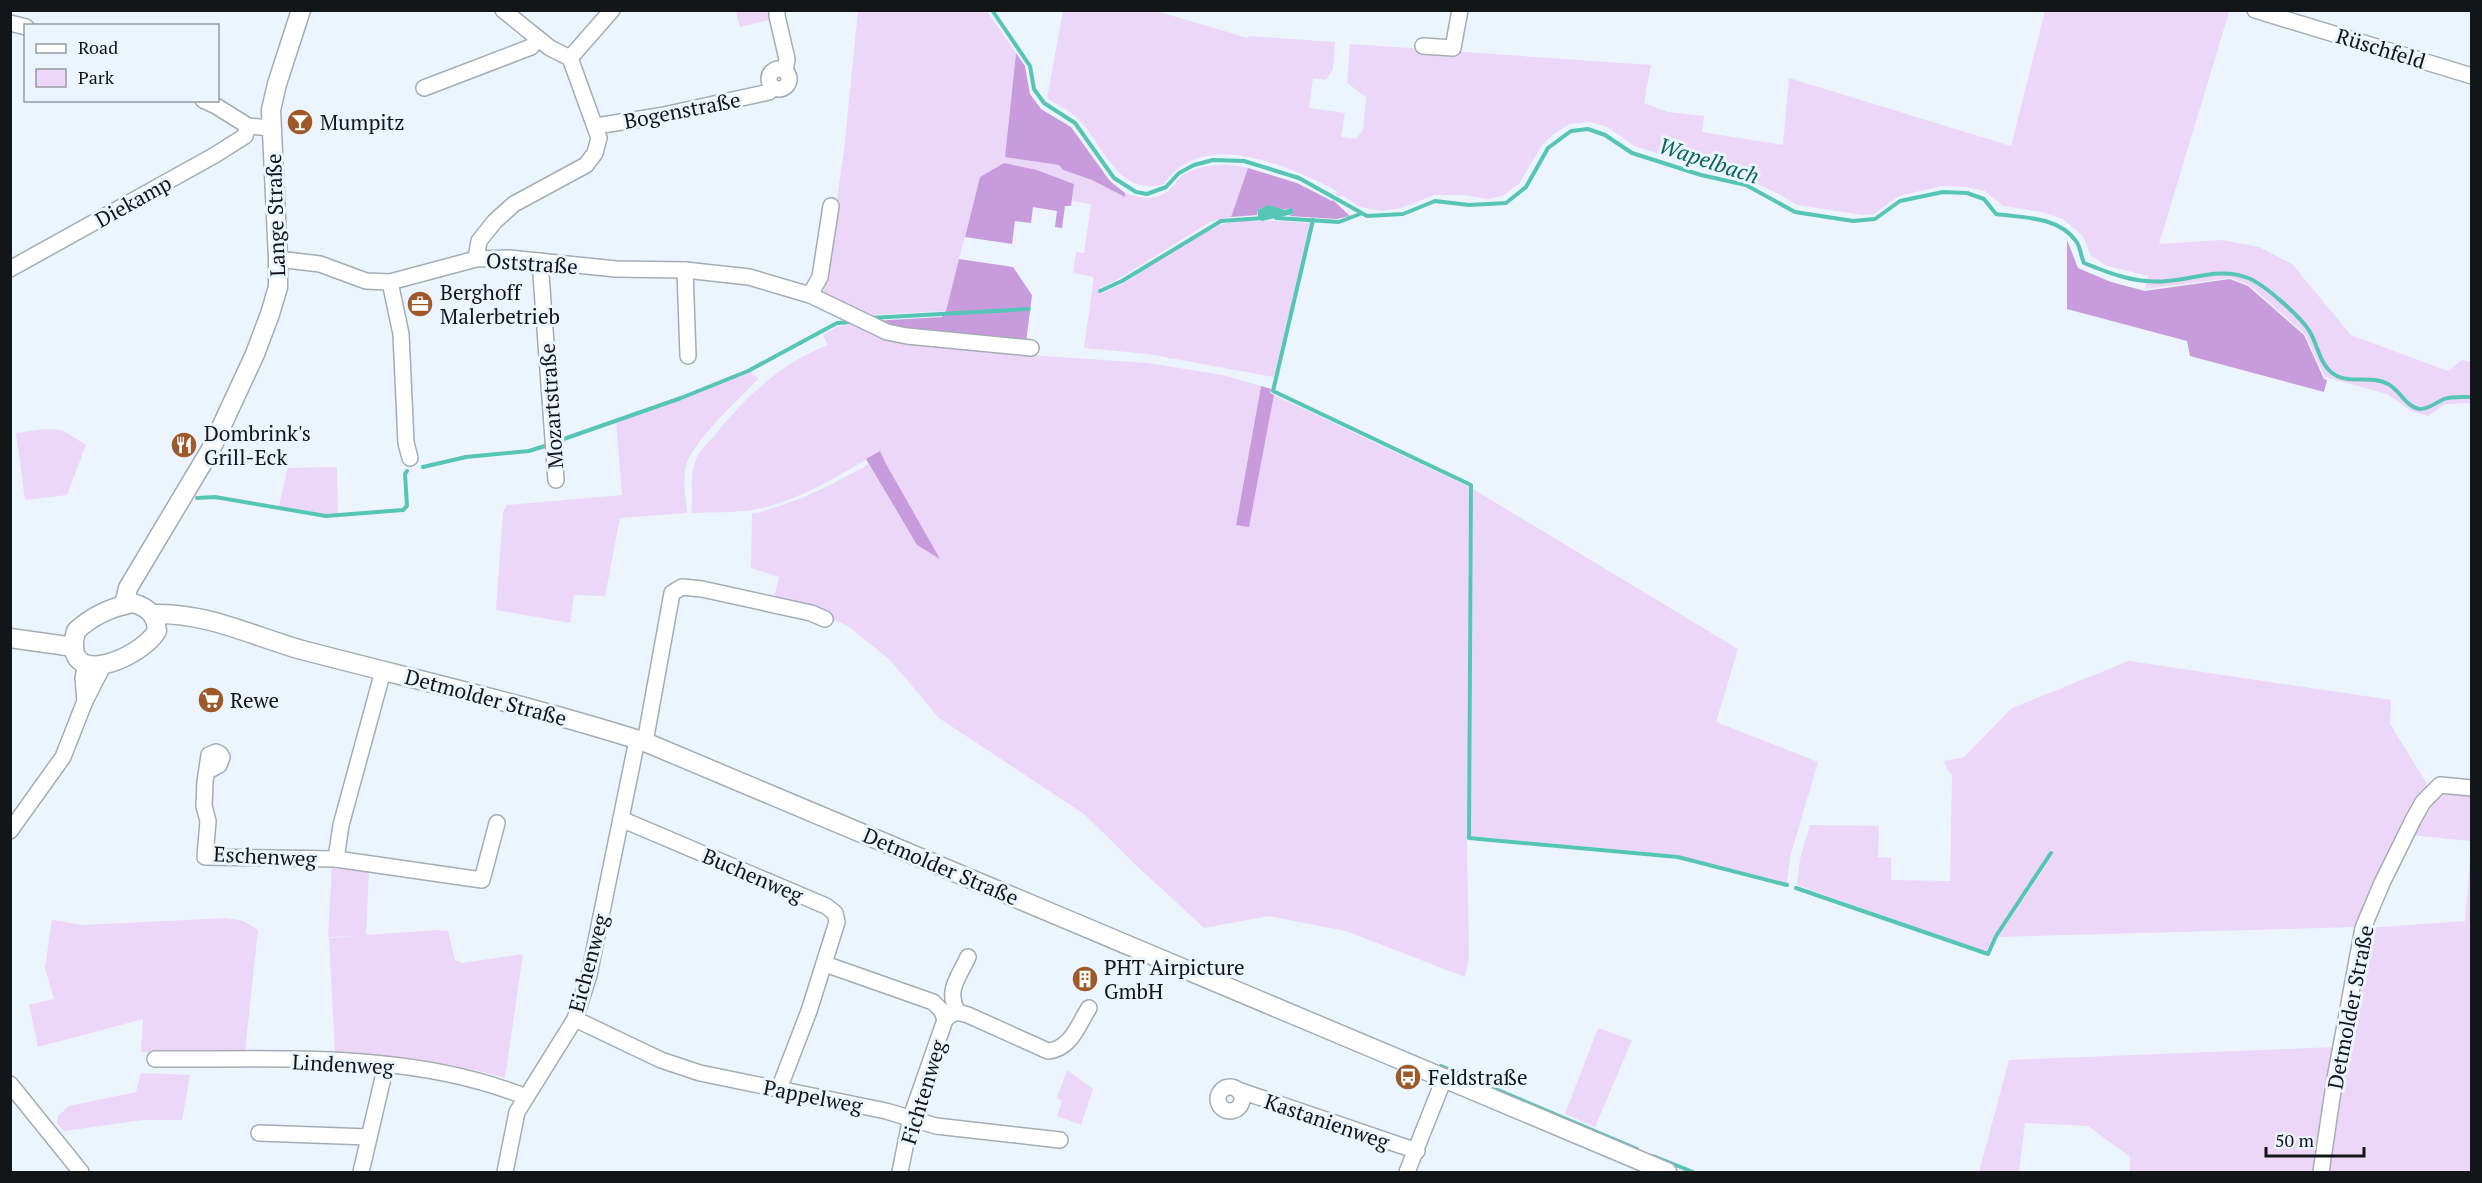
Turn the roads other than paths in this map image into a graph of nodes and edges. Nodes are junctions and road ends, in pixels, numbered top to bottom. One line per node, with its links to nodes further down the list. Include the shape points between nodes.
1 (301, 10): 15 (main road, Lange Straße, via 272,103)
2 (503, 10): 7 (street)
3 (612, 10): 9 (street)
4 (777, 10): 14 (street, Bogenstraße, via 789,77 781,89)
5 (1460, 10): 8 (street, via 1453,48)
6 (2255, 10): 10 (street, Rüschfeld)
7 (538, 39): 9 (street); 11 (street, via 531,47)
8 (1423, 46)
9 (570, 58): 14 (street, Bogenstraße)
10 (2472, 76)
11 (424, 88)
12 (207, 102): 13 (street)
13 (248, 126): 15 (street); 20 (street, Diekamp, via 245,136 215,155)
14 (596, 126): 18 (street, Bogenstraße, via 599,138 586,165 514,204 479,241)
15 (271, 128): 17 (main road, Lange Straße)
16 (831, 206): 23 (street, via 820,277)
17 (278, 259): 22 (street, Oststraße, via 320,264 366,281); 28 (main road, Lange Straße, via 278,287 255,354 211,448 138,571)
18 (476, 259): 19 (street, Oststraße); 22 (street, Oststraße)
19 (540, 261): 21 (street, Oststraße, via 616,269); 27 (street, Mozartstraße)
20 (10, 269)
21 (685, 270): 23 (street, Oststraße, via 749,277); 25 (street)
22 (390, 282): 26 (street, via 400,334)
23 (810, 295): 24 (street, Oststraße, via 887,332)
24 (1031, 348)
25 (688, 356)
26 (410, 458)
27 (556, 480)
28 (144, 614): 31 (main road, Detmolder Straße, via 87,621); 32 (main road, via 143,647); 33 (main road, Detmolder Straße, via 195,617)
29 (825, 619): 34 (street, Eichenweg, via 702,589 682,587 672,593)
30 (10, 638): 31 (main road, via 30,639 61,631)
31 (75, 639): 32 (main road, via 78,657)
32 (94, 665): 39 (street, via 83,678 85,701 63,757)
33 (383, 670): 34 (main road, Detmolder Straße); 40 (street, Eschenweg, via 341,825)
34 (641, 741): 37 (street, Eichenweg); 48 (main road, Detmolder Straße)
35 (208, 771): 40 (street, Eschenweg, via 205,857)
36 (2472, 788): 64 (street, Detmolder Straße, via 2440,785 2423,802 2363,928)
37 (621, 819): 42 (street, Buchenweg, via 826,906 835,913 837,922); 45 (street, Eichenweg, via 590,975)
38 (497, 824): 40 (street, Eschenweg, via 482,880)
39 (10, 831)
40 (336, 859)
41 (968, 957): 44 (street, Fichtenweg, via 951,993)
42 (825, 964): 44 (street, via 933,1002); 50 (street, Buchenweg)
43 (1089, 1008): 44 (street, via 1065,1046 1048,1051)
44 (951, 1015): 53 (street, Fichtenweg)
45 (575, 1019): 50 (street, Pappelweg, via 661,1060 700,1073); 52 (street, Eichenweg)
46 (155, 1059): 47 (street, Lindenweg)
47 (386, 1065): 52 (street, Lindenweg, via 473,1078); 55 (street)
48 (1444, 1079): 57 (street); 63 (main road, Detmolder Straße)
49 (10, 1084): 58 (street)
50 (779, 1089): 53 (street, Pappelweg)
51 (1238, 1090): 57 (street, Kastanienweg)
52 (526, 1097): 60 (street, Eichenweg, via 517,1112)
53 (911, 1117): 56 (street, Pappelweg, via 936,1126); 61 (street, Fichtenweg)
54 (259, 1133): 55 (street)
55 (369, 1137): 59 (street)
56 (1060, 1140)
57 (1416, 1151): 62 (street)
58 (81, 1173)
59 (362, 1173)
60 (505, 1173)
61 (900, 1173)
62 (1407, 1173)
63 (1667, 1173)
64 (2321, 1173)

